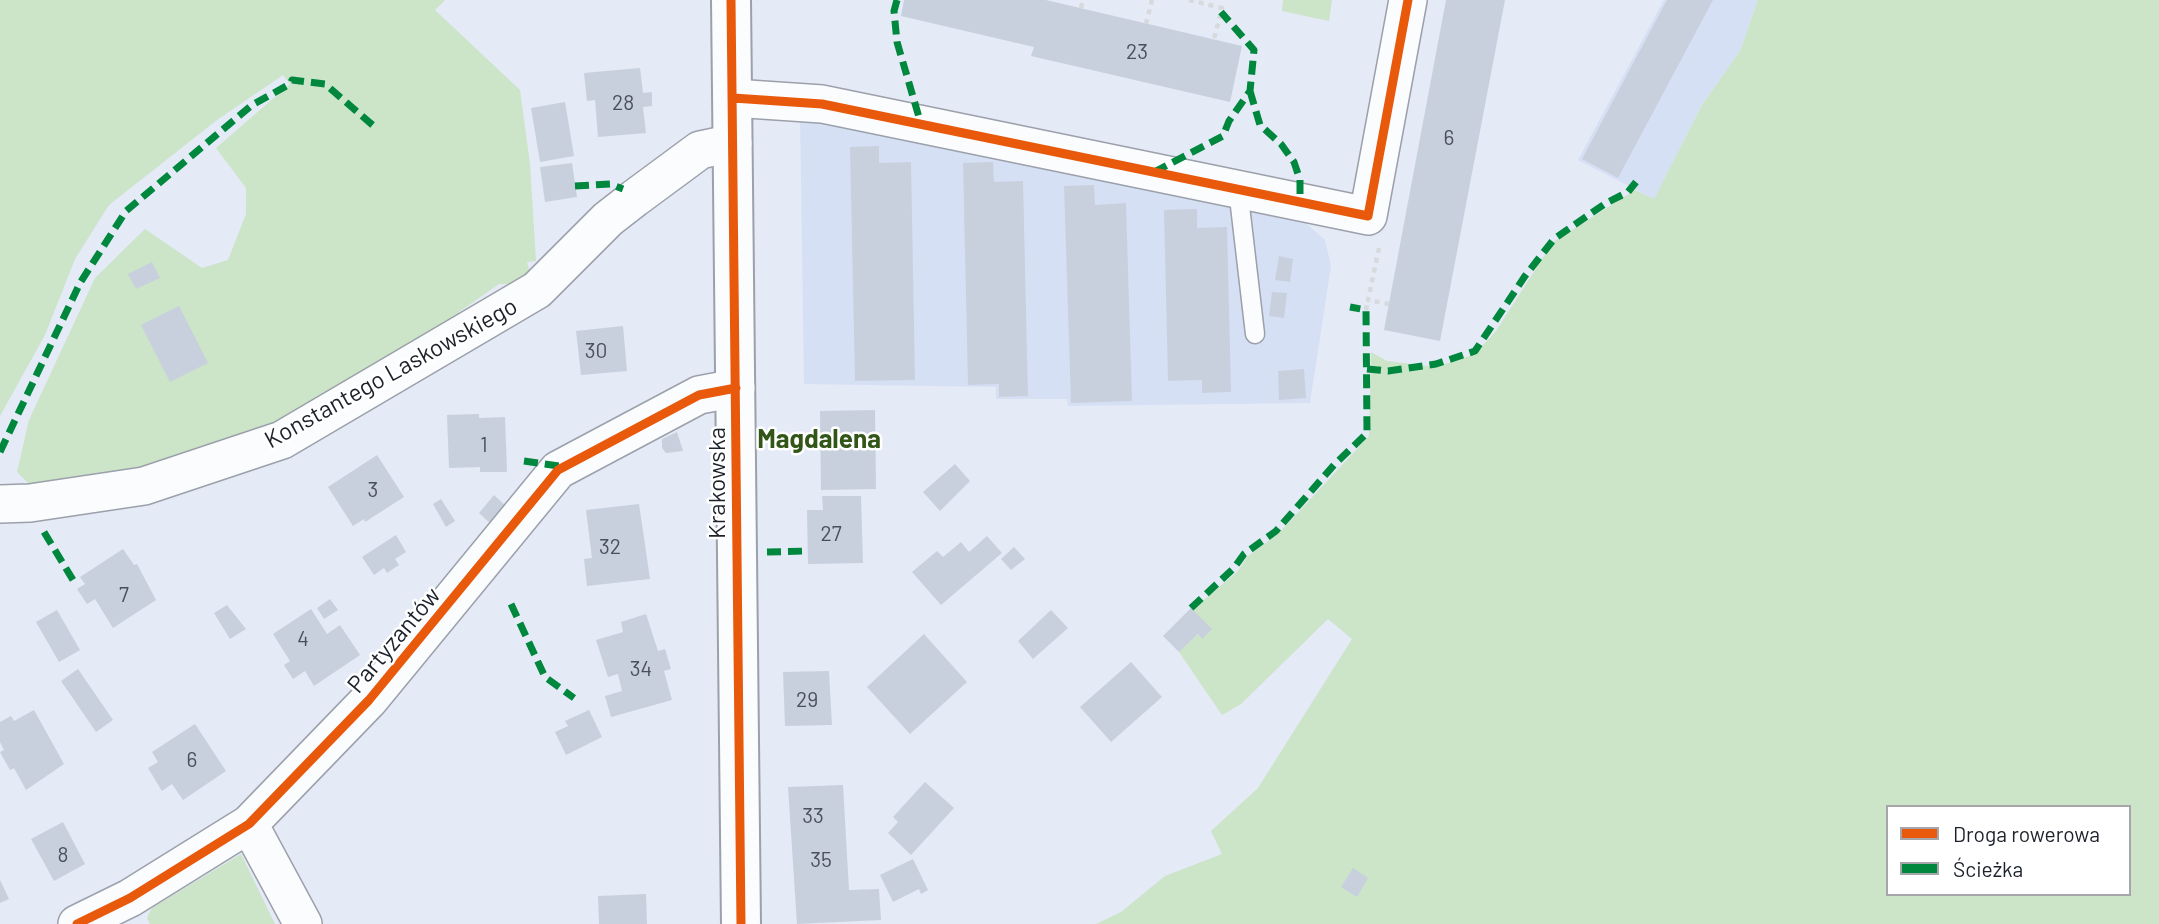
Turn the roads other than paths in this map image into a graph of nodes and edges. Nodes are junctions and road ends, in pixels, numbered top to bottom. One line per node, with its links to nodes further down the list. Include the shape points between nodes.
1 (732, 0): 3 (street, Krakowska)
2 (1408, 0): 5 (street, via 1368,216)
3 (733, 99): 4 (street, Krakowska); 5 (street, via 822,104)
4 (733, 143): 7 (street, Krakowska); 8 (street, Konstantego Laskowskiego, via 700,150 657,182 608,219 537,290 282,440 144,486 30,503)
5 (1238, 189): 6 (lane)
6 (1255, 334)
7 (736, 388): 9 (street, Partyzantów, via 699,395 558,470 369,700); 12 (street, Krakowska)
8 (0, 503)
9 (249, 824): 10 (street, Partyzantów, via 130,898); 11 (street)
10 (77, 924)
11 (303, 924)
12 (741, 924)

